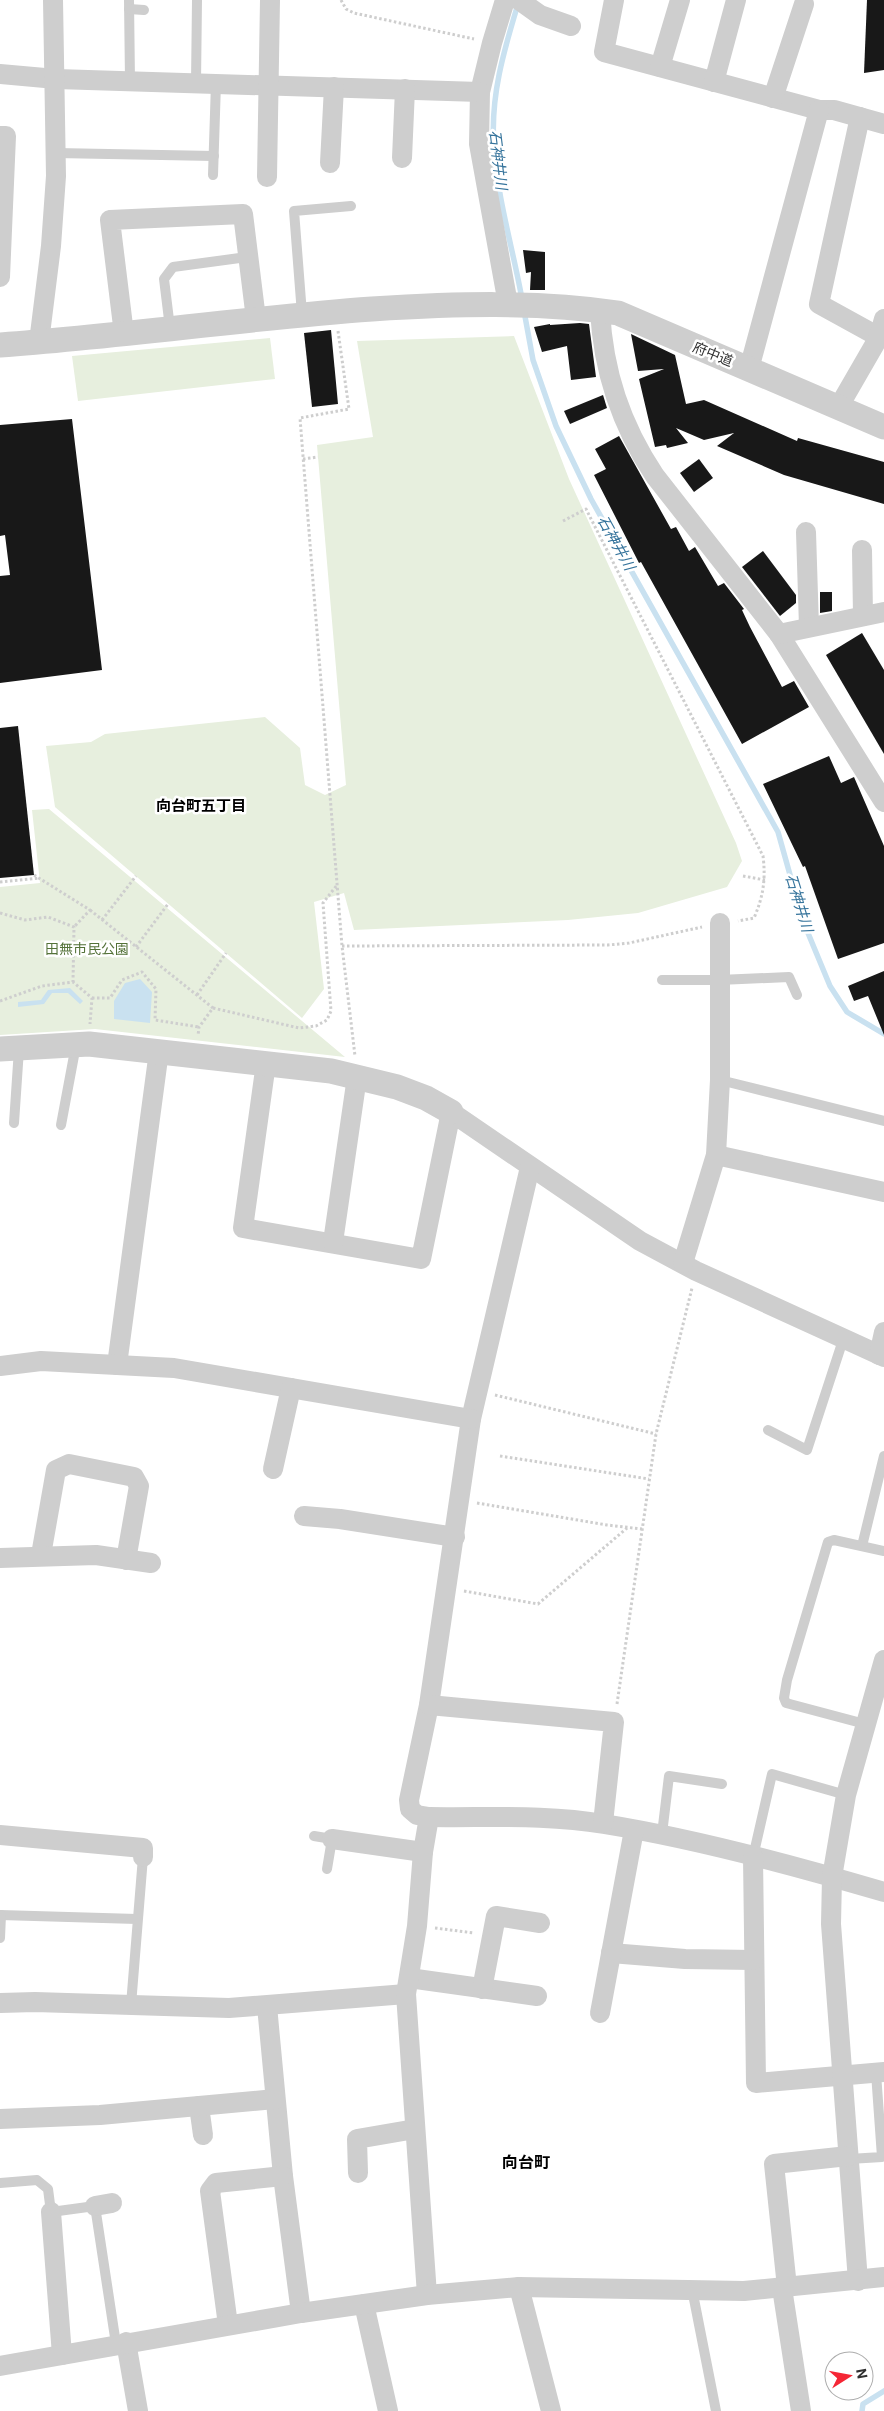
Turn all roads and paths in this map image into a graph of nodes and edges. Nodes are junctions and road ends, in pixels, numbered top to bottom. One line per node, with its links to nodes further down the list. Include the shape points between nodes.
1 (53, 0): 17 (street)
2 (197, 0): 20 (lane)
3 (270, 0): 22 (street)
4 (341, 0): 14 (path, via 346,9 354,13)
5 (505, 0): 14 (street)
6 (614, 0): 15 (street, via 604,52)
7 (680, 0): 15 (street)
8 (736, 0): 19 (street)
9 (524, 3): 13 (street, via 540,15)
10 (804, 4): 26 (street)
11 (129, 5): 12 (lane); 18 (lane)
12 (144, 10)
13 (571, 26)
14 (492, 43): 25 (street)
15 (660, 67): 19 (street)
16 (0, 74): 17 (street)
17 (56, 79): 18 (street); 31 (street)
18 (130, 81): 20 (street)
19 (714, 82): 26 (street)
20 (196, 83): 21 (street)
21 (216, 84): 22 (street); 32 (lane)
22 (270, 85): 23 (street); 36 (street)
23 (334, 87): 24 (street); 34 (street)
24 (405, 89): 25 (street); 33 (street)
25 (480, 92): 40 (street, via 479,144)
26 (773, 98): 27 (street)
27 (819, 110): 28 (street, via 834,110); 50 (street)
28 (860, 117): 29 (street); 45 (street, via 819,304)
29 (884, 124)
30 (0, 136): 39 (street, via 6,136)
31 (56, 153): 32 (lane); 48 (street, via 51,246)
32 (214, 156): 35 (lane)
33 (402, 158)
34 (330, 163)
35 (213, 175)
36 (267, 177)
37 (350, 206): 43 (lane, via 294,211)
38 (247, 257): 44 (street); 46 (lane, via 173,266 164,279); 47 (street, via 243,214 110,220)
39 (0, 277)
40 (510, 304): 41 (street, 府中道); 42 (street, 府中道, via 444,304)
41 (600, 310): 50 (street, 府中道, via 618,313); 61 (street, via 602,345 609,379 640,452 655,476)
42 (335, 312): 43 (street, 府中道); 54 (path, via 349,409 300,418)
43 (302, 315): 44 (street, 府中道)
44 (256, 320): 46 (street, 府中道)
45 (881, 328): 51 (street)
46 (170, 330): 47 (street, 府中道)
47 (124, 334): 48 (street, 府中道)
48 (39, 342): 49 (street, 府中道)
49 (0, 345)
50 (749, 369): 51 (street, 府中道)
51 (838, 408): 52 (street, 府中道)
52 (884, 426)
53 (318, 457): 54 (path)
54 (303, 459): 69 (path)
55 (563, 521): 67 (path, via 586,509 763,856)
56 (806, 532): 60 (street)
57 (862, 550): 59 (street)
58 (884, 612): 59 (street)
59 (863, 616): 60 (street)
60 (810, 628): 61 (street)
61 (779, 634): 62 (street, via 832,727)
62 (884, 802)
63 (34, 875): 66 (path)
64 (136, 876): 73 (path)
65 (743, 876): 67 (path)
66 (39, 878): 68 (path); 71 (path)
67 (765, 880): 74 (path, via 754,918)
68 (0, 882)
69 (338, 885): 76 (path); 86 (path, via 323,903 331,1011 327,1020 316,1026 299,1028)
70 (168, 904): 77 (path)
71 (90, 910): 73 (path); 75 (path)
72 (0, 913): 75 (path, via 25,920 48,917)
73 (102, 920): 77 (path)
74 (720, 923): 76 (path, via 608,945); 80 (street)
75 (74, 927): 81 (path)
76 (342, 946): 93 (path)
77 (136, 947): 82 (path)
78 (226, 953): 82 (path)
79 (662, 980): 80 (lane)
80 (719, 980): 83 (lane, via 789,977); 94 (street)
81 (73, 982): 84 (path); 85 (path, via 42,986)
82 (196, 995): 86 (path)
83 (797, 995)
84 (92, 998): 87 (path, via 110,998 122,980 142,972 156,989 155,1020); 88 (path)
85 (0, 1001)
86 (213, 1008): 87 (path)
87 (199, 1027): 91 (path)
88 (83, 1043): 89 (street); 90 (street); 98 (lane)
89 (9, 1048): 97 (lane)
90 (159, 1052): 91 (street); 107 (street)
91 (195, 1055): 92 (street)
92 (266, 1063): 93 (street); 102 (street, via 243,1228)
93 (358, 1077): 95 (street, via 426,1098); 102 (street)
94 (720, 1080): 96 (lane); 99 (street)
95 (451, 1112): 100 (street); 102 (street, via 421,1259)
96 (884, 1120)
97 (14, 1123)
98 (61, 1125)
99 (716, 1155): 101 (street); 103 (street)
100 (530, 1167): 103 (street, via 640,1241); 110 (street)
101 (884, 1192)
102 (333, 1242)
103 (689, 1267): 105 (street); 113 (path)
104 (884, 1332): 106 (street)
105 (844, 1337): 106 (street); 112 (lane, via 807,1450)
106 (882, 1356)
107 (117, 1365): 108 (street, via 41,1361); 109 (street, via 174,1368)
108 (0, 1366)
109 (291, 1388): 111 (street); 116 (street)
110 (478, 1391): 111 (street); 113 (path)
111 (471, 1419): 118 (street)
112 (768, 1430)
113 (656, 1434): 117 (path)
114 (500, 1456): 117 (path)
115 (884, 1456): 123 (lane)
116 (273, 1469)
117 (649, 1479): 121 (path)
118 (461, 1500): 120 (path); 122 (street)
119 (304, 1516): 122 (street)
120 (626, 1528): 121 (path); 129 (path, via 538,1604)
121 (642, 1529): 132 (path)
122 (455, 1537): 129 (street)
123 (862, 1546): 124 (lane); 133 (lane, via 834,1540 828,1542 784,1698 786,1703)
124 (884, 1551)
125 (42, 1555): 126 (street); 127 (street, via 96,1555); 127 (street, via 56,1470 69,1464 134,1476 139,1486)
126 (0, 1558)
127 (126, 1560): 128 (street)
128 (151, 1563)
129 (447, 1588): 131 (street)
130 (884, 1660): 133 (street)
131 (429, 1705): 132 (street); 136 (street, via 409,1800 410,1809 417,1815)
132 (614, 1722): 137 (street)
133 (865, 1724): 135 (street)
134 (722, 1784): 139 (lane, via 669,1776)
135 (846, 1795): 144 (lane, via 772,1774); 146 (street)
136 (429, 1817): 137 (street, via 532,1816); 142 (street)
137 (603, 1823): 138 (street)
138 (634, 1830): 139 (street); 154 (street)
139 (662, 1834): 144 (street)
140 (0, 1835): 143 (street, via 143,1848)
141 (323, 1838): 142 (street); 145 (lane)
142 (423, 1852): 151 (street)
143 (142, 1857): 149 (lane)
144 (753, 1857): 146 (street); 155 (street)
145 (327, 1869)
146 (832, 1877): 147 (street); 164 (street, via 831,1924)
147 (884, 1892)
148 (1, 1915): 149 (lane); 153 (lane)
149 (137, 1918): 160 (lane)
150 (540, 1923): 152 (street, via 496,1916)
151 (417, 1926): 152 (path); 156 (street)
152 (492, 1935): 157 (street)
153 (0, 1938)
154 (611, 1953): 155 (street); 162 (street)
155 (753, 1960): 164 (street, via 756,2083)
156 (407, 1986): 157 (street); 161 (street); 168 (street)
157 (482, 1989): 158 (street)
158 (537, 1996)
159 (0, 2003): 160 (street)
160 (131, 2005): 161 (street)
161 (267, 2006): 165 (street)
162 (600, 2013)
163 (880, 2073): 164 (street); 170 (lane, via 882,2157)
164 (842, 2076): 170 (street)
165 (275, 2099): 166 (street); 172 (street)
166 (199, 2106): 167 (street); 169 (street)
167 (0, 2119)
168 (415, 2129): 171 (street, via 357,2139); 180 (street)
169 (203, 2135)
170 (848, 2157): 176 (street); 178 (street, via 774,2164)
171 (358, 2173)
172 (283, 2176): 182 (street); 183 (street, via 216,2183 210,2191)
173 (0, 2183): 174 (lane, via 37,2180 48,2189)
174 (51, 2212): 184 (lane, via 104,2204); 185 (street)
175 (884, 2278): 176 (street)
176 (858, 2281): 178 (street)
177 (519, 2287): 179 (street); 180 (street); 189 (street)
178 (784, 2287): 179 (street, via 744,2291); 191 (street)
179 (692, 2289): 190 (lane)
180 (427, 2295): 181 (street)
181 (364, 2304): 182 (street); 188 (street)
182 (301, 2312): 183 (street)
183 (228, 2325): 184 (street)
184 (121, 2343): 185 (street); 187 (street)
185 (62, 2354): 186 (street)
186 (0, 2366)
187 (138, 2411)
188 (388, 2411)
189 (551, 2411)
190 (716, 2411)
191 (801, 2411)

